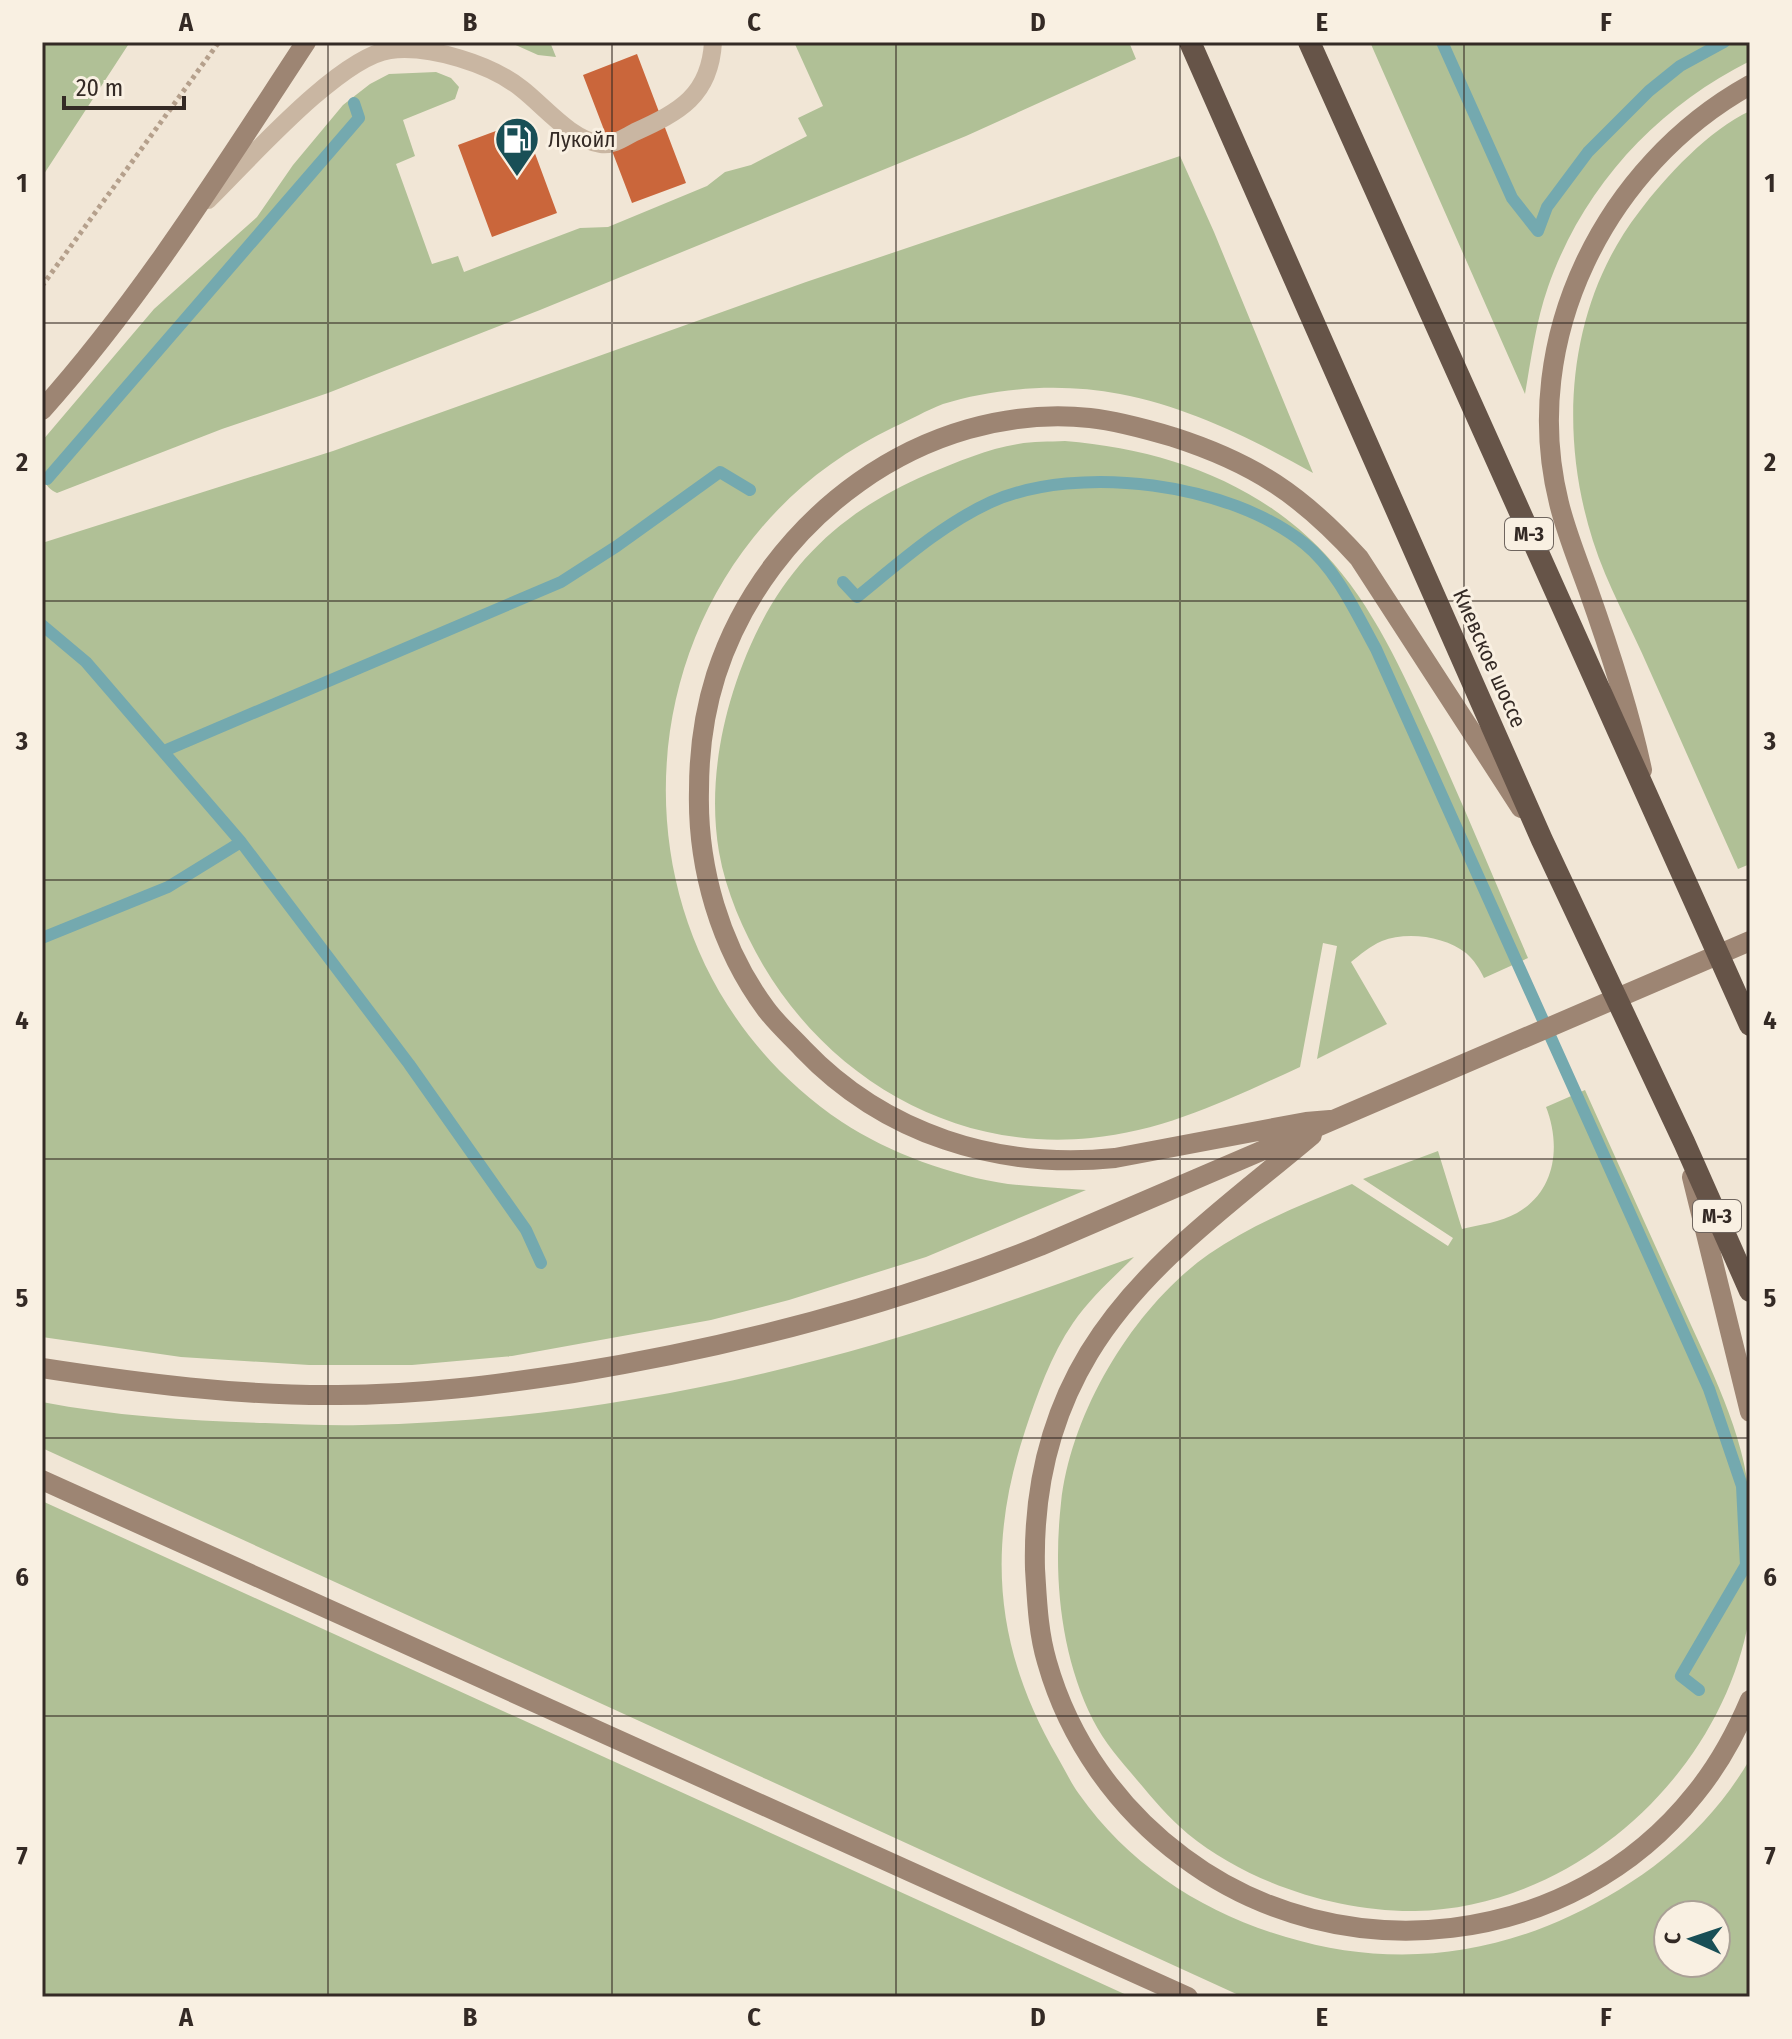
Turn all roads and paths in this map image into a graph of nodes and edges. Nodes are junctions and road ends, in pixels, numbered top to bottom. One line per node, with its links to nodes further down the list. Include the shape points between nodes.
1 (219, 42): 8 (path)
2 (306, 42): 7 (main road)
3 (713, 42): 7 (lane, via 695,96 662,120 610,144 584,138 498,74 432,52 387,50 335,77)
4 (1190, 42): 11 (highway, Киевское шоссе / М-3)
5 (1309, 42): 10 (highway, М-3)
6 (1750, 85): 10 (main road, via 1687,127 1623,196 1582,271 1562,328 1550,391 1550,447 1559,503 1611,655)
7 (187, 221): 9 (main road, via 106,335)
8 (42, 286)
9 (42, 410)
10 (1647, 797): 13 (highway, М-3)
11 (1542, 840): 14 (main road, via 1359,558 1336,532 1292,493 1189,442 1087,418 1018,419 961,431 906,454 853,485 815,517 768,572 735,628 716,676 703,729 699,825 711,896 738,962 766,1009 817,1064 862,1101 899,1122 947,1141 1030,1158 1115,1158); 15 (highway, Киевское шоссе / М-3)
12 (1750, 941): 14 (main road)
13 (1750, 1025)
14 (1330, 1120): 17 (main road, via 987,1267 811,1323 670,1357 511,1382 336,1395 245,1392); 20 (main road, via 1167,1259 1126,1301 1075,1378 1048,1446 1036,1522 1036,1579 1046,1660 1062,1706 1111,1788 1168,1846 1258,1902 1324,1924 1372,1931 1466,1928 1563,1897 1661,1831 1696,1794)
15 (1684, 1142): 16 (highway, Киевское шоссе / М-3); 18 (main road)
16 (1750, 1291)
17 (42, 1368)
18 (1750, 1412)
19 (42, 1480): 21 (main road)
20 (1750, 1700)
21 (1188, 1997)

